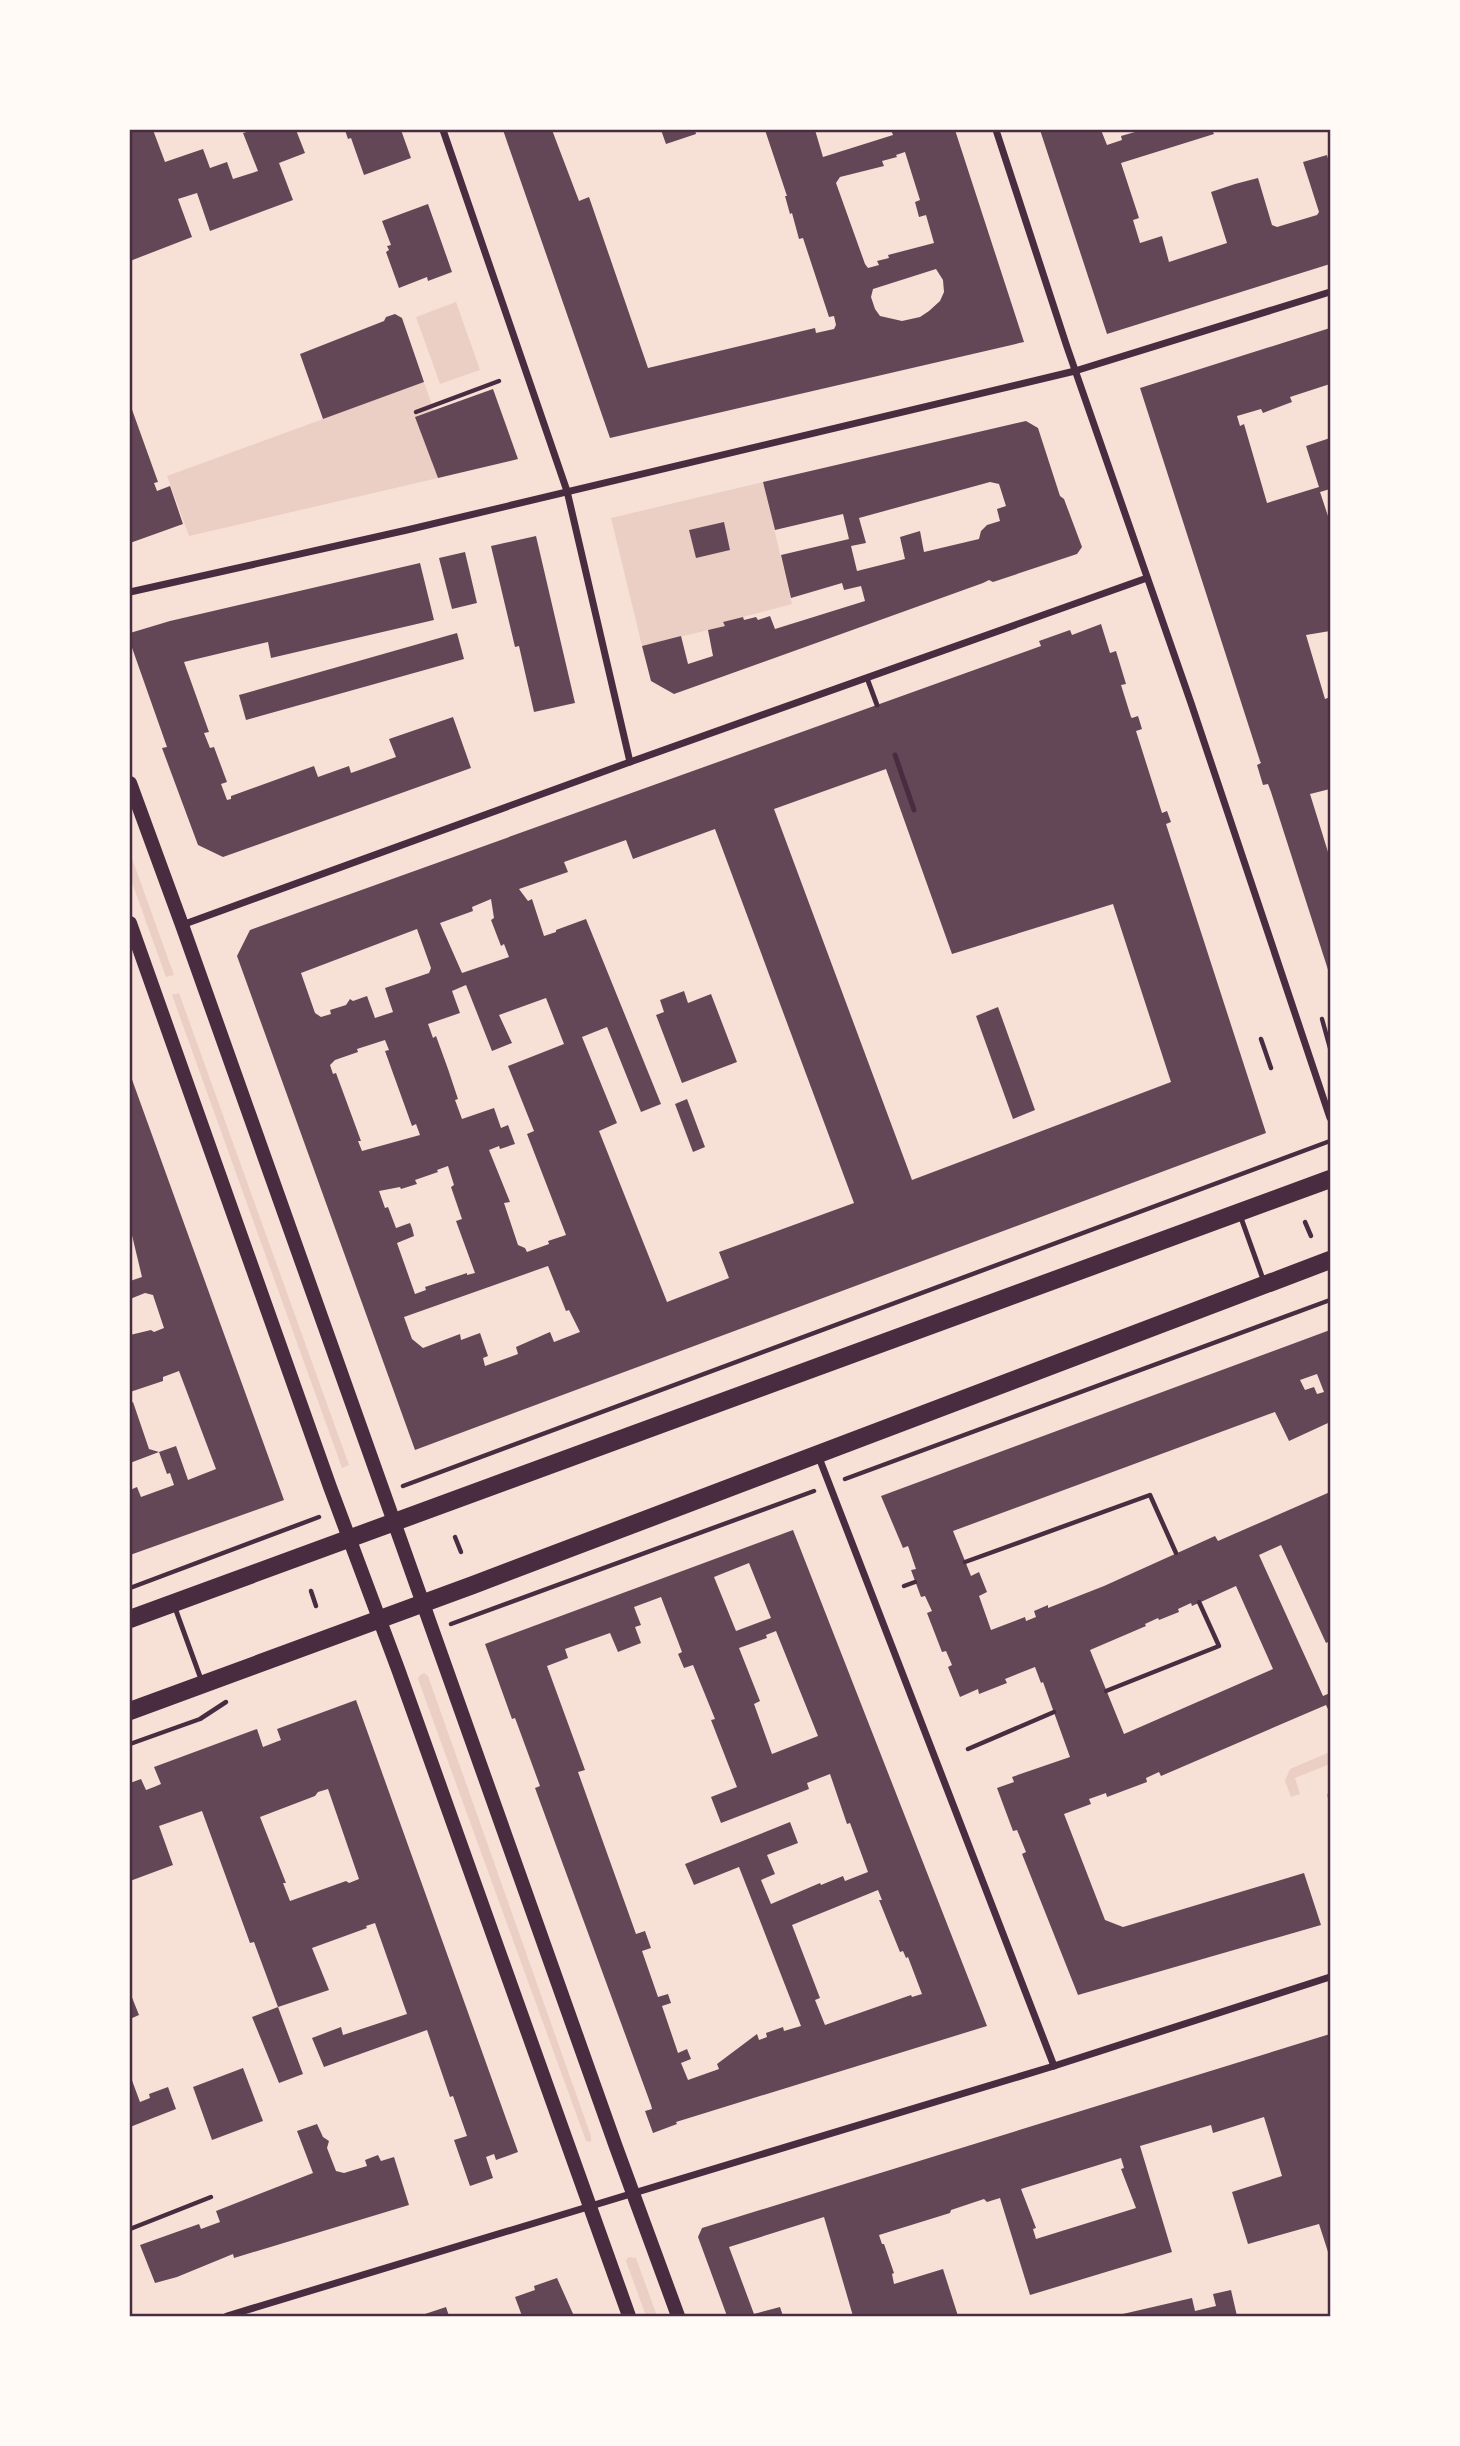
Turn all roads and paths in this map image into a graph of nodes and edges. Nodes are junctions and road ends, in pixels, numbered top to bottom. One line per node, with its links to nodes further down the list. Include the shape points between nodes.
1 (443, 130): 7 (street)
2 (996, 130): 4 (street)
3 (1331, 292): 4 (street)
4 (1075, 371): 7 (street); 8 (street)
5 (499, 381): 6 (path)
6 (416, 412)
7 (567, 491): 9 (street); 13 (street)
8 (1147, 578): 10 (street); 22 (street)
9 (130, 592)
10 (867, 678): 11 (lane); 13 (street)
11 (877, 705)
12 (895, 755): 15 (lane)
13 (630, 762): 17 (street)
14 (130, 783): 17 (main road)
15 (914, 810)
16 (130, 923): 38 (main road)
17 (183, 925): 35 (main road)
18 (1322, 1019): 20 (path)
19 (1261, 1039): 21 (path)
20 (1331, 1048)
21 (1270, 1069)
22 (1331, 1118)
23 (1331, 1141): 33 (path)
24 (1331, 1179): 25 (main road)
25 (1239, 1213): 29 (lane); 35 (main road)
26 (1305, 1222): 27 (path)
27 (1311, 1236)
28 (1331, 1260): 29 (main road)
29 (1265, 1285): 31 (main road)
30 (1331, 1300): 32 (path)
31 (817, 1454): 48 (main road); 61 (street)
32 (871, 1470)
33 (443, 1471)
34 (788, 1501): 50 (path)
35 (394, 1522): 38 (main road); 48 (main road)
36 (279, 1532): 44 (path)
37 (455, 1537): 39 (path)
38 (349, 1538): 47 (main road); 52 (main road)
39 (461, 1552)
40 (1177, 1553): 41 (path, via 1150,1495)
41 (965, 1562)
42 (915, 1582): 43 (path)
43 (904, 1586)
44 (130, 1588)
45 (311, 1591): 49 (path)
46 (1199, 1602): 54 (path, via 1219,1646)
47 (173, 1603): 51 (main road); 53 (lane)
48 (423, 1604): 52 (main road); 62 (main road)
49 (316, 1606)
50 (495, 1610)
51 (130, 1619)
52 (379, 1620): 53 (main road); 64 (main road)
53 (203, 1685): 55 (main road)
54 (1106, 1691)
55 (130, 1712)
56 (1055, 1712): 59 (path)
57 (200, 1718): 58 (path)
58 (130, 1744)
59 (968, 1749)
60 (1331, 1976): 61 (street)
61 (1054, 2066): 62 (street)
62 (633, 2194): 64 (street); 68 (main road)
63 (211, 2197): 65 (path)
64 (590, 2208): 66 (street); 67 (main road)
65 (130, 2229)
66 (227, 2316)
67 (629, 2316)
68 (678, 2316)

